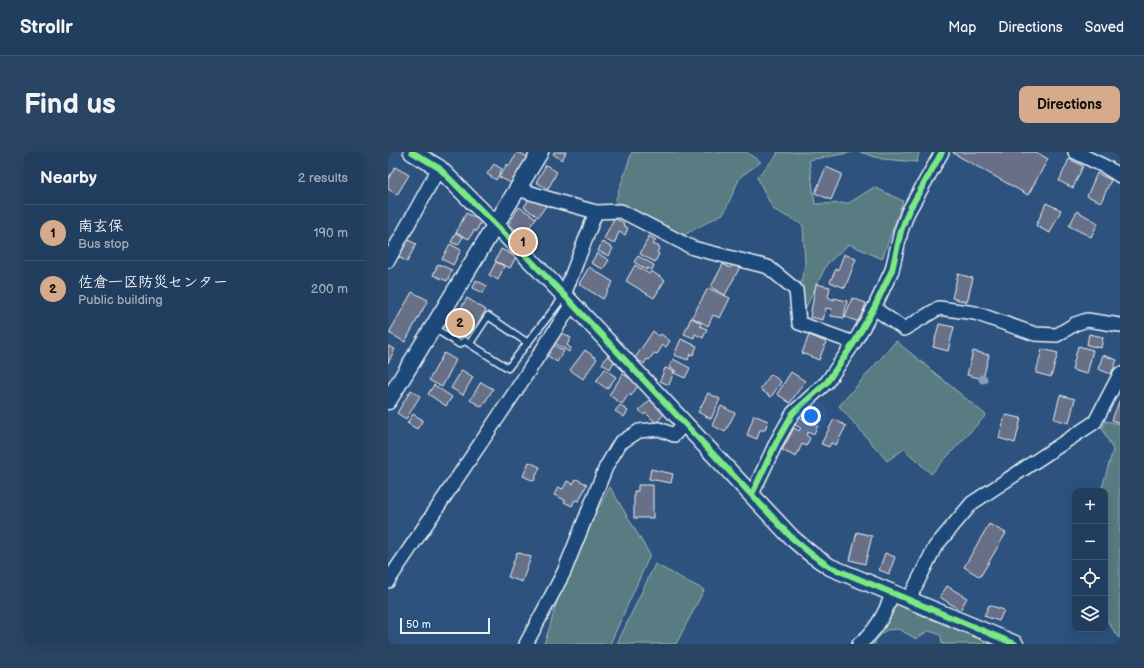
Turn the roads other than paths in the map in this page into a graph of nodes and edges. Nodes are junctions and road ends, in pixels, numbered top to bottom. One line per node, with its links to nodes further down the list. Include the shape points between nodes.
1 (412, 152): 5 (street)
2 (540, 152): 7 (street)
3 (942, 152): 12 (street, via 908,212 892,270)
4 (1075, 152): 6 (street)
5 (439, 168): 9 (street); 10 (street)
6 (1120, 176)
7 (518, 189): 8 (street); 9 (street)
8 (596, 212): 11 (street); 16 (street, via 621,211 693,248 768,267 796,290 800,323)
9 (495, 224): 11 (street); 14 (street)
10 (388, 261)
11 (568, 300): 15 (lane); 20 (street); 22 (street, via 515,392)
12 (874, 308): 13 (street, via 904,329 939,308 975,313 1035,334 1057,335 1087,320); 16 (street)
13 (1120, 325)
14 (433, 327): 17 (lane, via 459,344 465,341); 19 (street)
15 (528, 343): 17 (lane, via 508,368); 17 (lane, via 488,316)
16 (854, 343): 21 (street, via 827,382 793,413)
17 (470, 344)
18 (1120, 374): 24 (street, via 1095,422 972,503 935,547)
19 (388, 401)
20 (685, 423): 21 (street); 26 (street, via 674,435 659,429 639,431 620,443 606,467 564,572)
21 (752, 494): 23 (street, via 792,538 811,554 830,567)
22 (388, 581)
23 (892, 594): 24 (street); 27 (street, via 883,617)
24 (908, 601): 25 (street)
25 (991, 639): 28 (street)
26 (526, 644)
27 (859, 644)
28 (1015, 644)

